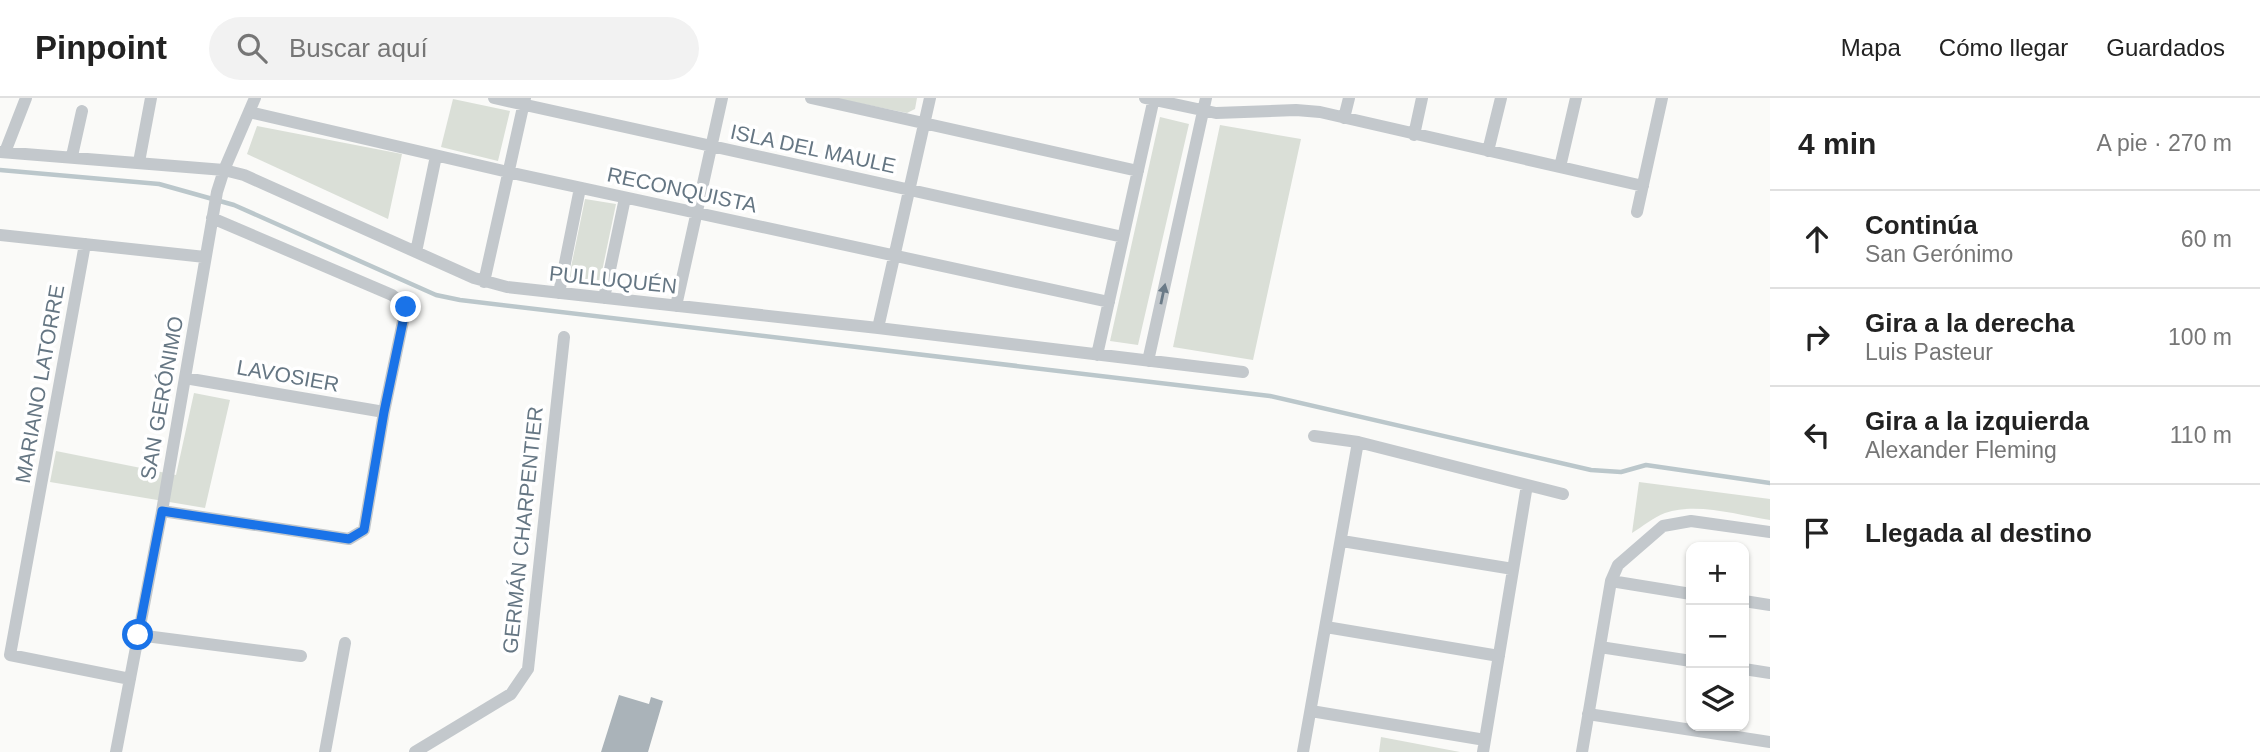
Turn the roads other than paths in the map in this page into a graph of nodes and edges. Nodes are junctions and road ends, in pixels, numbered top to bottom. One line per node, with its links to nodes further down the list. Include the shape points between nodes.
1 (26, 98): 24 (street)
2 (150, 98): 27 (street)
3 (255, 98): 18 (street, SAN GERÓNIMO)
4 (494, 98): 14 (street, ISLA DEL MAULE)
5 (722, 98): 22 (street)
6 (811, 98): 20 (street)
7 (930, 98): 20 (street)
8 (1349, 98): 19 (street)
9 (1422, 98): 21 (street)
10 (1501, 98): 23 (street)
11 (1576, 98): 28 (street)
12 (1662, 98): 32 (street)
13 (1151, 99): 15 (street); 30 (street)
14 (524, 101): 22 (street, ISLA DEL MAULE); 31 (street)
15 (1205, 104): 16 (street, via 1216,113); 53 (street, one-way to 15)
16 (1280, 104): 19 (street)
17 (82, 111): 25 (street)
18 (249, 112): 26 (street, RECONQUISTA); 29 (street, SAN GERÓNIMO)
19 (1344, 118): 21 (street)
20 (924, 123): 30 (street); 34 (street)
21 (1414, 135): 23 (street)
22 (712, 146): 34 (street, ISLA DEL MAULE); 37 (street)
23 (1489, 151): 28 (street)
24 (2, 152): 25 (street, PULLUQUÉN)
25 (72, 156): 27 (street, PULLUQUÉN)
26 (436, 156): 31 (street, RECONQUISTA); 42 (street)
27 (138, 162): 29 (street, PULLUQUÉN)
28 (1560, 167): 32 (street)
29 (224, 170): 38 (street, SAN GERÓNIMO); 42 (street, PULLUQUÉN)
30 (1138, 171): 40 (street)
31 (508, 172): 33 (street, RECONQUISTA); 45 (street)
32 (1643, 186): 36 (street)
33 (580, 188): 35 (street, RECONQUISTA); 46 (street)
34 (909, 190): 40 (street, ISLA DEL MAULE); 43 (street)
35 (625, 198): 37 (street, RECONQUISTA); 47 (street)
36 (1637, 212)
37 (697, 213): 43 (street, RECONQUISTA); 49 (street)
38 (213, 214): 44 (street, SAN GERÓNIMO); 56 (street, via 403,302 406,307)
39 (0, 235): 41 (street)
40 (1123, 237): 48 (street)
41 (85, 244): 44 (street); 78 (street, MARIANO LATORRE, via 10,655)
42 (416, 252): 45 (street, PULLUQUÉN)
43 (894, 256): 48 (street, RECONQUISTA); 50 (street)
44 (205, 257): 55 (street, SAN GERÓNIMO)
45 (485, 282): 46 (street, PULLUQUÉN)
46 (559, 293): 47 (street, PULLUQUÉN)
47 (604, 298): 49 (street, PULLUQUÉN)
48 (1109, 302): 52 (street)
49 (676, 306): 50 (street, PULLUQUÉN)
50 (878, 328): 52 (street, PULLUQUÉN)
51 (564, 337): 85 (street, GERMÁN CHARPENTIER, via 528,669 511,694)
52 (1097, 355): 53 (street, PULLUQUÉN)
53 (1148, 361): 54 (street, PULLUQUÉN)
54 (1243, 372)
55 (185, 378): 56 (street, LAVOSIER); 61 (street, SAN GERÓNIMO)
56 (384, 412): 61 (street, via 364,530 349,539)
57 (1314, 436): 58 (street)
58 (1359, 442): 59 (street); 63 (street)
59 (1527, 485): 60 (street); 64 (street)
60 (1563, 494)
61 (162, 511): 70 (street, SAN GERÓNIMO)
62 (1770, 532): 65 (street, via 1692,520 1663,526 1618,565)
63 (1342, 541): 64 (street); 69 (street)
64 (1513, 569): 74 (street)
65 (1611, 582): 66 (street); 72 (street)
66 (1686, 593)
67 (1749, 602): 68 (street)
68 (1770, 605)
69 (1326, 627): 74 (street); 79 (street)
70 (138, 635): 73 (street); 78 (street, SAN GERÓNIMO)
71 (345, 643): 84 (street)
72 (1600, 647): 75 (street); 80 (street)
73 (301, 656)
74 (1499, 656): 82 (street)
75 (1686, 660)
76 (1749, 670): 77 (street)
77 (1770, 673)
78 (130, 679): 83 (street, SAN GERÓNIMO)
79 (1311, 711): 82 (street); 86 (street)
80 (1588, 714): 81 (street); 87 (street)
81 (1770, 742)
82 (1484, 746)
83 (116, 752)
84 (325, 752)
85 (415, 752)
86 (1303, 752)
87 (1582, 752)

